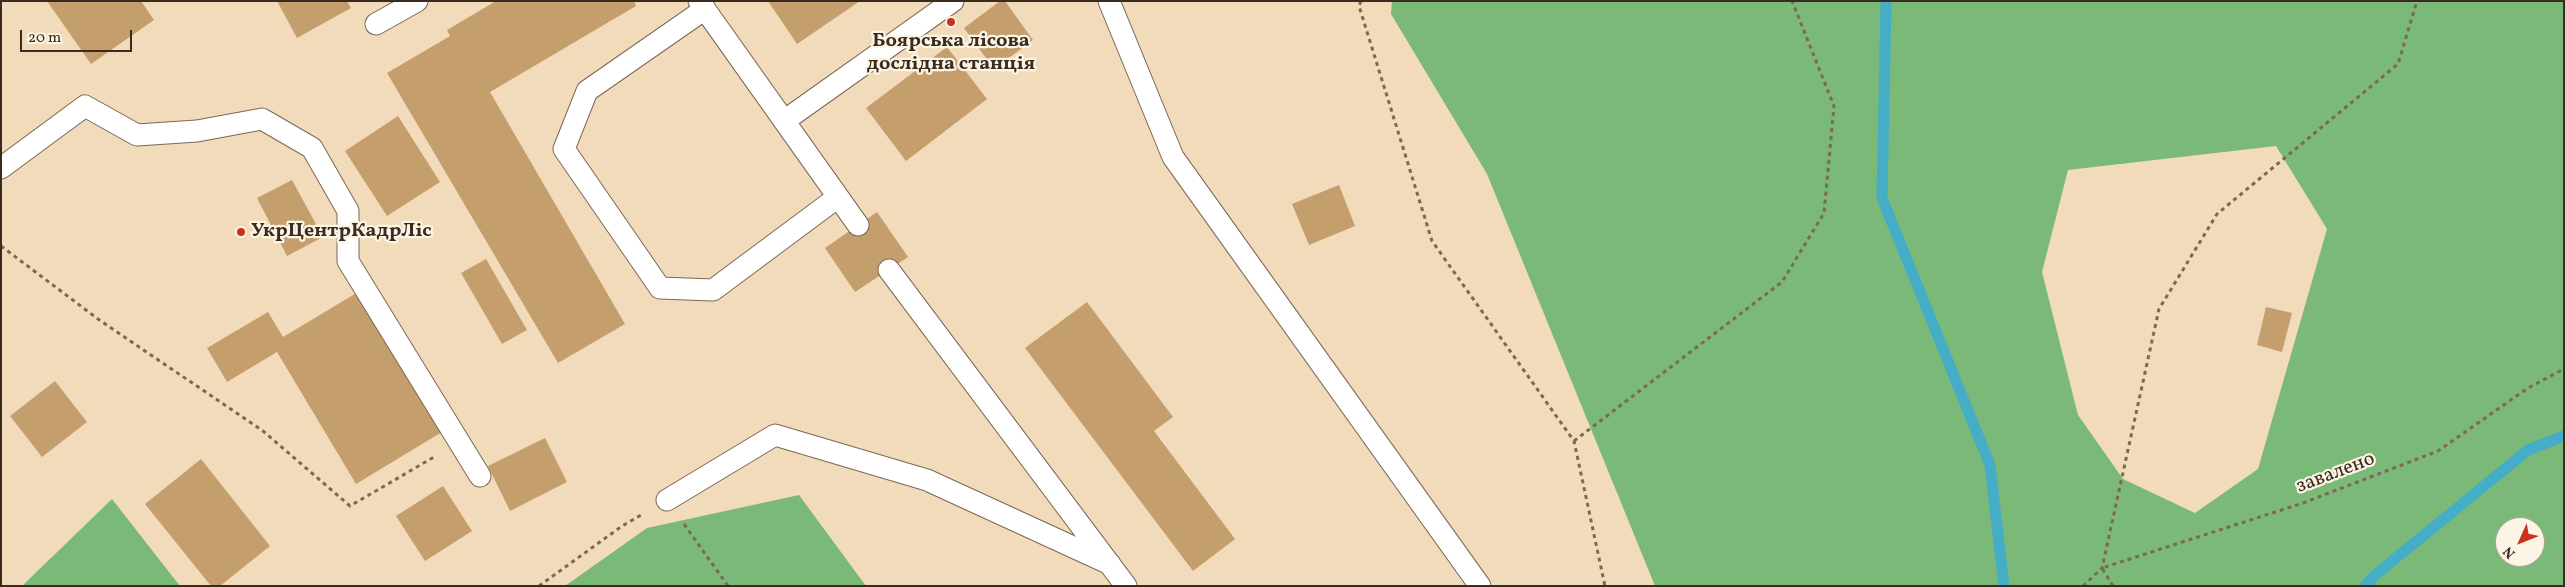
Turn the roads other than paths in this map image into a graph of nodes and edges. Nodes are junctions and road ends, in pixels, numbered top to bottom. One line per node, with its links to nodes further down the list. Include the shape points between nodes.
1 (417, 1): 5 (lane)
2 (953, 1): 6 (lane)
3 (1109, 1): 15 (lane, via 1173,157)
4 (702, 5): 6 (lane); 8 (lane, via 587,91 564,149 660,288 713,290)
5 (376, 24)
6 (784, 121): 8 (lane)
7 (1, 168): 11 (lane, via 85,106 137,135 196,130 262,119 312,148 348,211 348,261)
8 (838, 197): 9 (lane)
9 (858, 225)
10 (889, 270): 13 (lane)
11 (480, 476)
12 (667, 500): 13 (lane, via 775,435 928,480)
13 (1110, 564): 14 (lane)
14 (1126, 586)
15 (1480, 586)

